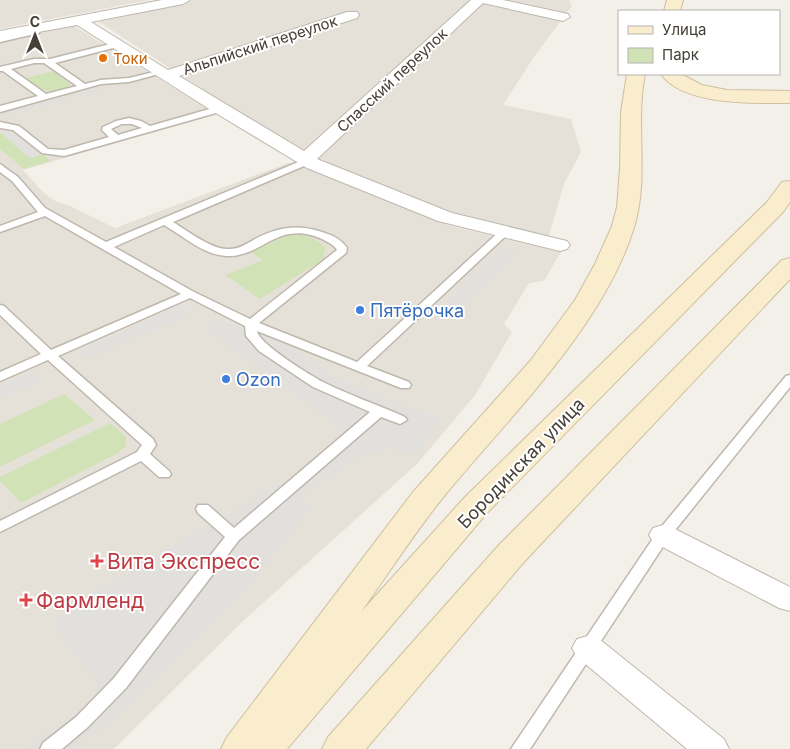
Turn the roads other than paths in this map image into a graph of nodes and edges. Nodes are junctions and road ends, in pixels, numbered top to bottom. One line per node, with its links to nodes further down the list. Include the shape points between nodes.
1 (183, 0): 6 (street)
2 (479, 0): 23 (street, Спасский переулок)
3 (485, 0): 5 (street)
4 (352, 15): 12 (street, Альпийский переулок)
5 (563, 18)
6 (80, 20): 7 (street); 8 (lane); 9 (street)
7 (0, 35)
8 (0, 40)
9 (118, 44): 10 (lane); 12 (street)
10 (49, 62): 11 (lane, via 37,60); 15 (lane)
11 (3, 68): 16 (lane)
12 (165, 74): 15 (lane); 19 (street)
13 (636, 75): 52 (street, via 631,96 629,201 624,225 590,298 549,356 433,490)
14 (672, 75): 17 (street, via 693,88 728,95)
15 (84, 87): 16 (lane)
16 (44, 97): 18 (lane)
17 (790, 97)
18 (0, 109)
19 (220, 109): 21 (lane); 23 (street)
20 (0, 125): 22 (lane, via 16,128 45,151 56,154)
21 (149, 129): 22 (lane); 22 (lane, via 133,120 107,127 106,130)
22 (117, 139)
23 (307, 160): 27 (lane); 29 (street, via 445,217)
24 (0, 167): 26 (lane, via 15,179)
25 (790, 187): 53 (street, Бородинская улица, via 775,207 476,506)
26 (44, 213): 28 (lane); 31 (lane)
27 (164, 221): 31 (lane); 35 (lane, via 223,253 234,252 280,231 295,229 313,231 342,246 339,254)
28 (0, 229)
29 (506, 231): 30 (street); 37 (lane)
30 (560, 245)
31 (106, 246): 33 (lane)
32 (790, 265): 54 (street, via 510,554)
33 (190, 294): 35 (lane); 36 (lane)
34 (0, 308): 36 (lane)
35 (252, 324): 37 (lane); 41 (lane, via 252,336 263,348 317,384)
36 (49, 355): 38 (lane); 43 (lane, via 148,442 148,448)
37 (360, 366): 40 (lane)
38 (0, 377)
39 (790, 379): 47 (lane)
40 (405, 385)
41 (379, 411): 42 (lane); 48 (lane)
42 (400, 420)
43 (142, 455): 44 (lane); 46 (lane)
44 (164, 474)
45 (203, 509): 48 (lane)
46 (0, 528)
47 (662, 535): 49 (street); 50 (lane)
48 (234, 536): 51 (lane, via 120,683 82,722)
49 (790, 600)
50 (588, 648): 55 (lane); 56 (street)
51 (49, 749)
52 (241, 749)
53 (263, 749)
54 (342, 749)
55 (520, 749)
56 (712, 749)

